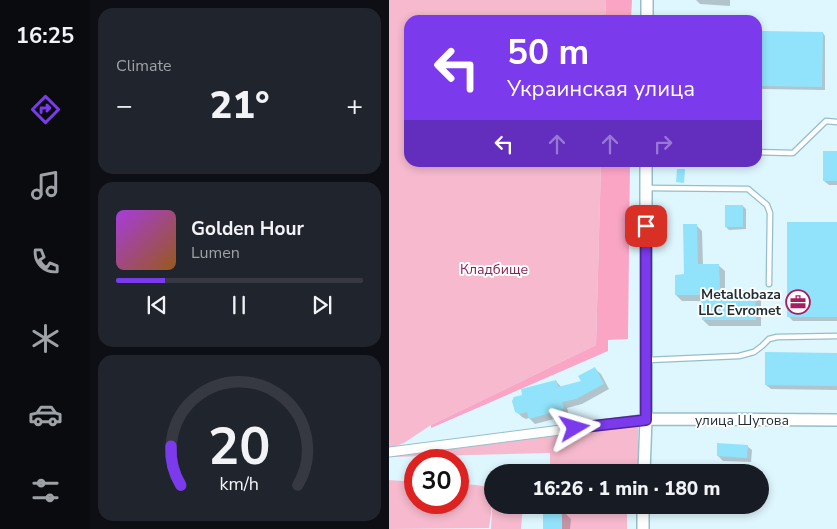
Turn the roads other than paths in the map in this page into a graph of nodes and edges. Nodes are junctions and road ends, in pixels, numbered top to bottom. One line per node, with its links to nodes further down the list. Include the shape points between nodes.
1 (647, 0): 2 (street)
2 (647, 15)
3 (837, 122): 4 (lane, via 827,121 793,152)
4 (762, 152)
5 (646, 167): 6 (street)
6 (646, 188): 7 (lane, via 748,189 767,205 770,213); 9 (street)
7 (769, 284)
8 (837, 336): 9 (lane, via 769,339 754,352 739,356)
9 (646, 360): 10 (street)
10 (646, 420): 11 (street, улица Шутова); 12 (street); 13 (street)
11 (837, 420)
12 (389, 452)
13 (644, 464)
14 (643, 514): 15 (street)
15 (643, 529)

